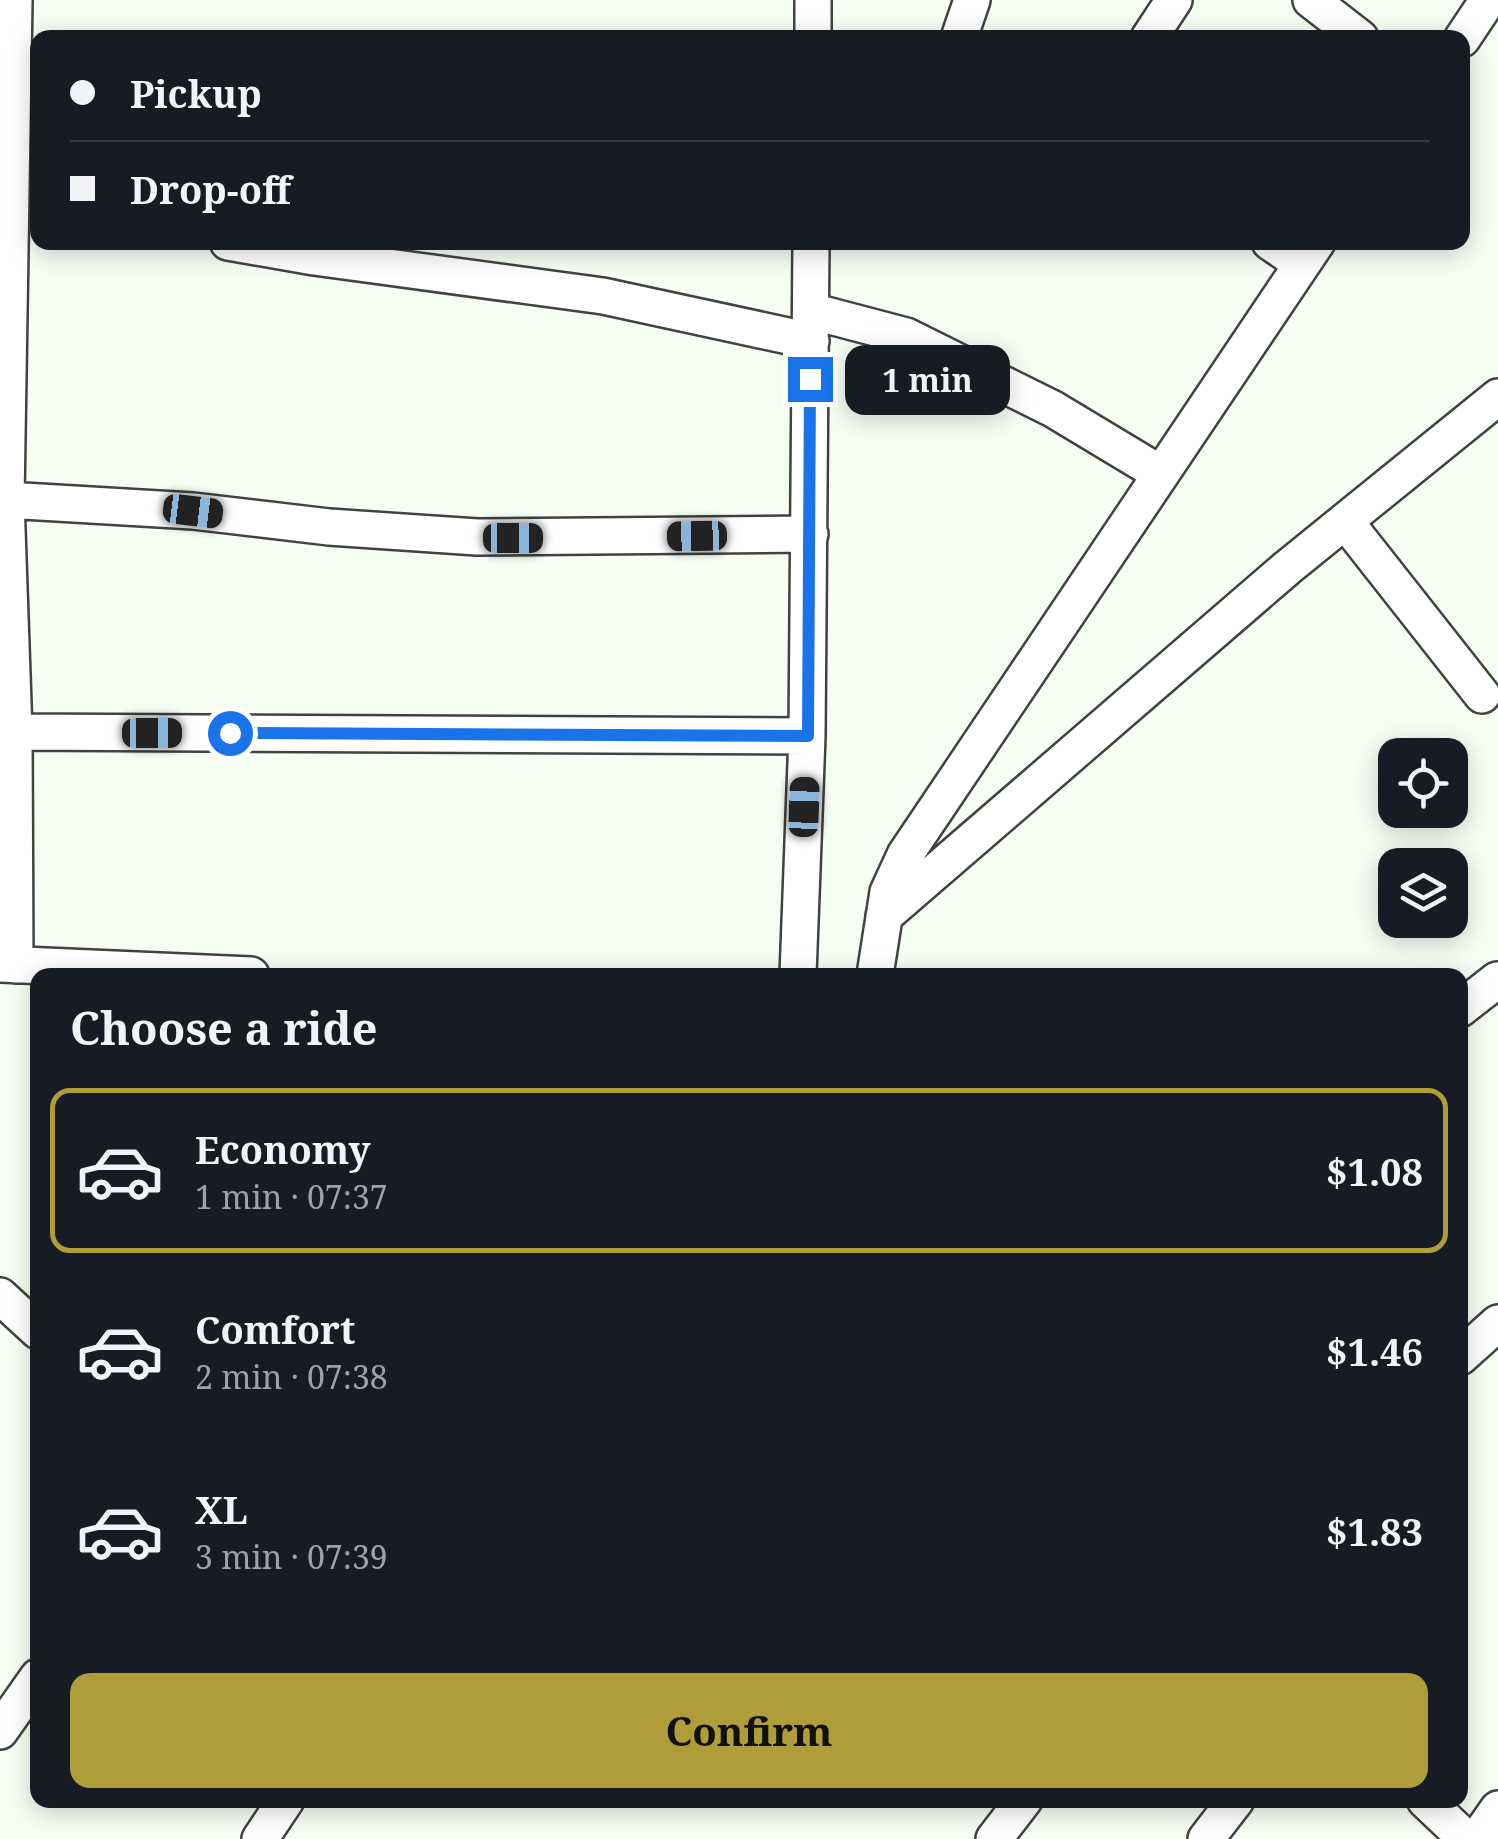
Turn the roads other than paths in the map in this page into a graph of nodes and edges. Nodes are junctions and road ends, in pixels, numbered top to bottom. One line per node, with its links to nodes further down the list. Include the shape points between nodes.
1 (14, 0): 12 (street)
2 (812, 0): 7 (street)
3 (972, 0): 8 (street)
4 (1174, 0): 9 (street)
5 (1311, 0): 10 (street)
6 (1488, 0): 11 (street)
7 (813, 30)
8 (962, 30)
9 (1155, 30)
10 (1350, 30)
11 (1468, 30)
12 (24, 207): 19 (street)
13 (271, 250): 16 (street)
14 (811, 250): 16 (street)
15 (1310, 253): 18 (street)
16 (811, 326): 18 (street, via 906,336 1053,409); 21 (street)
17 (1498, 397): 20 (street)
18 (1161, 474): 25 (street, via 905,855)
19 (6, 500): 21 (street, via 477,537); 23 (street)
20 (1345, 522): 22 (street); 25 (street)
21 (810, 534): 24 (street)
22 (1482, 694)
23 (14, 732): 24 (street); 26 (street)
24 (808, 736): 28 (street)
25 (882, 918): 29 (street)
26 (7, 964): 27 (street)
27 (96, 968)
28 (798, 968)
29 (876, 968)
30 (1468, 980): 31 (street)
31 (1498, 980): 32 (street)
32 (1468, 1003)
33 (0, 1296): 35 (street)
34 (1498, 1323): 36 (street)
35 (30, 1324)
36 (1468, 1350)
37 (30, 1688): 38 (street)
38 (0, 1731)
39 (281, 1808): 44 (street)
40 (1018, 1808): 45 (street)
41 (1230, 1808): 46 (street)
42 (1433, 1808): 47 (street)
43 (1498, 1808): 48 (street)
44 (260, 1839)
45 (994, 1839)
46 (1206, 1839)
47 (1466, 1839)
48 (1478, 1839)

